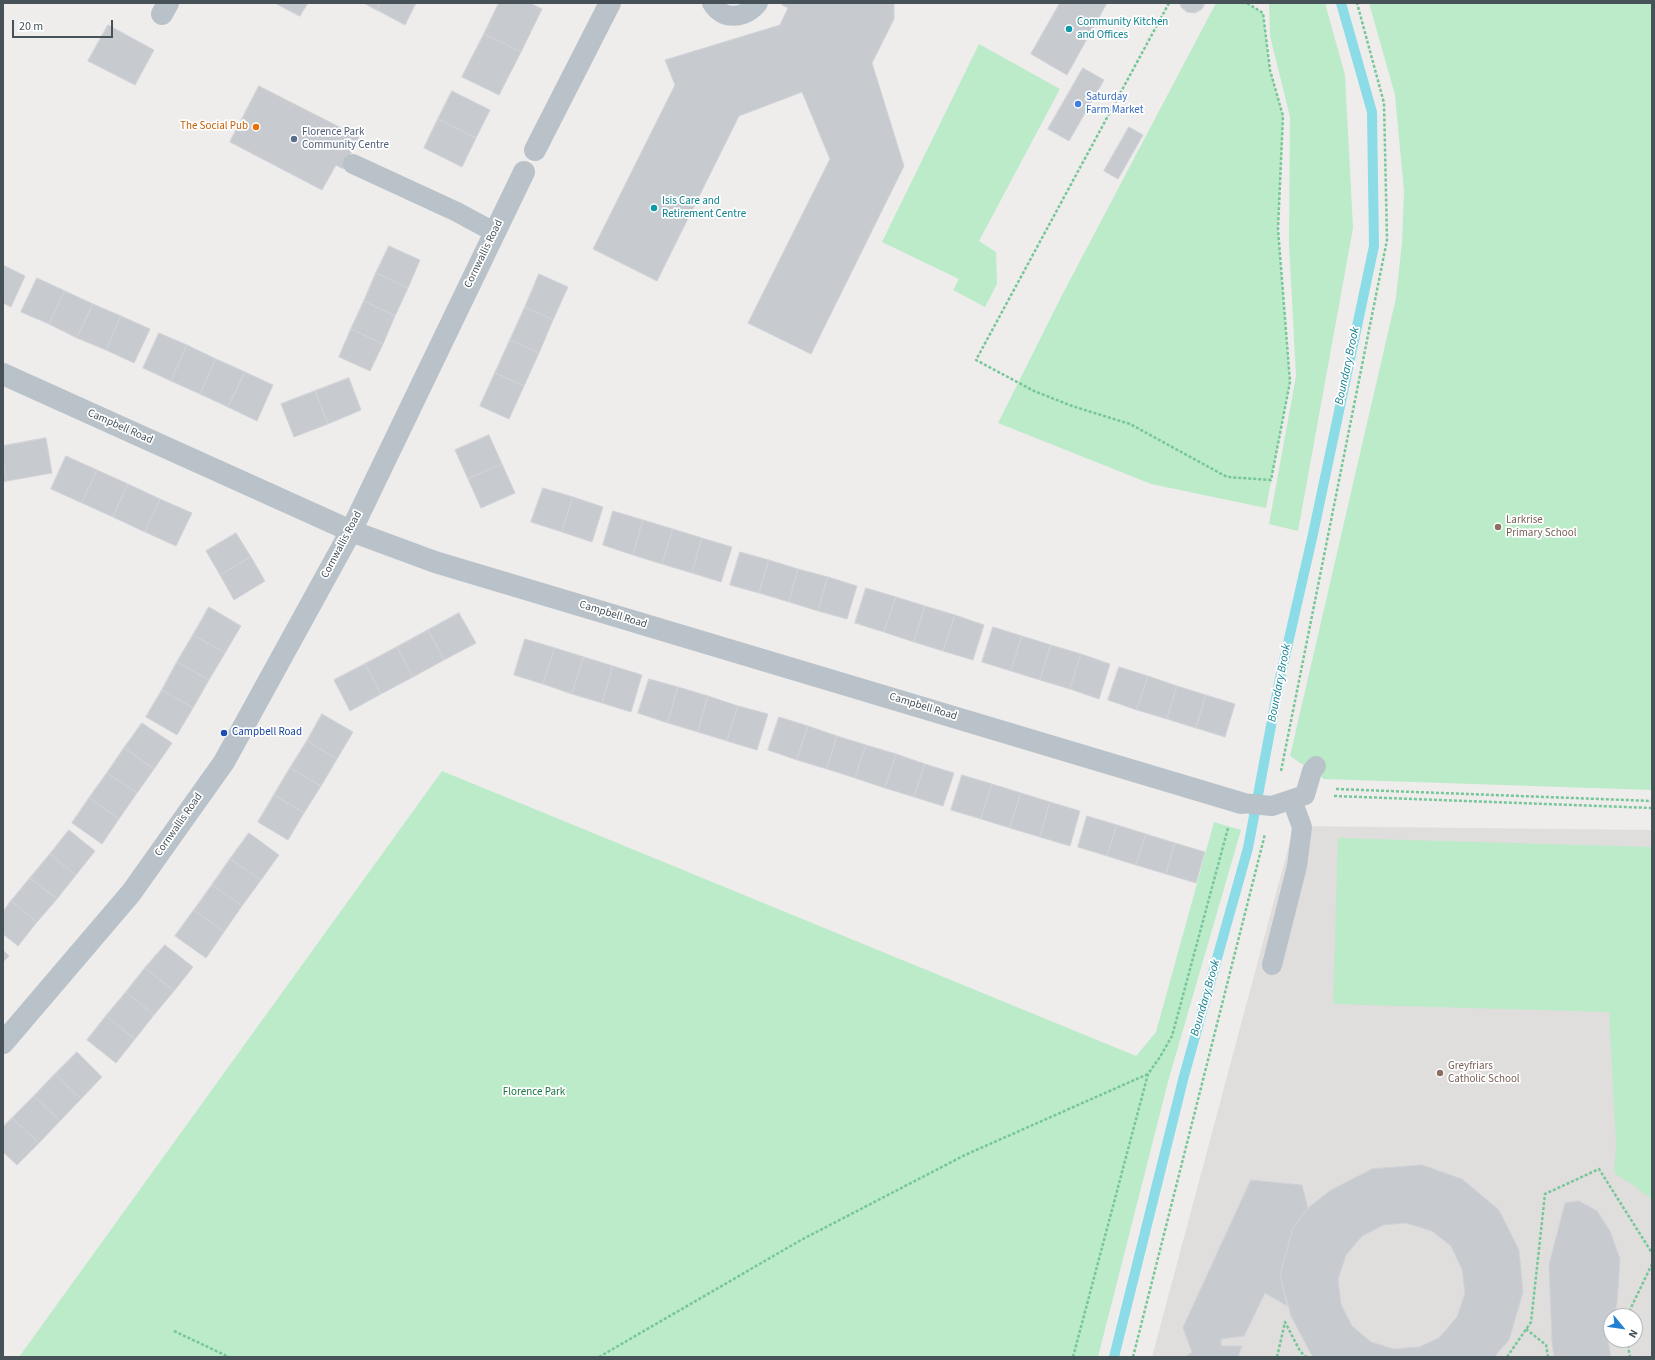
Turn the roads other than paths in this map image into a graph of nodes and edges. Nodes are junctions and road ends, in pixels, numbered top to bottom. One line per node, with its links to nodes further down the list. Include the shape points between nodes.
1 (610, 3): 4 (street, Cornwallis Road)
2 (712, 3): 3 (lane, via 719,12 736,16 753,9)
3 (758, 3)
4 (535, 150): 6 (lane, Cornwallis Road)
5 (353, 164): 7 (lane)
6 (524, 172): 7 (street, Cornwallis Road)
7 (494, 232): 9 (street, Cornwallis Road)
8 (3, 374): 9 (street, Campbell Road)
9 (351, 531): 12 (street, Campbell Road, via 435,562); 14 (street, Cornwallis Road, via 224,762 131,892)
10 (1316, 766): 11 (lane)
11 (1299, 798): 12 (lane); 13 (lane, via 1302,827 1297,866)
12 (1253, 804)
13 (1272, 965)
14 (3, 1044)

